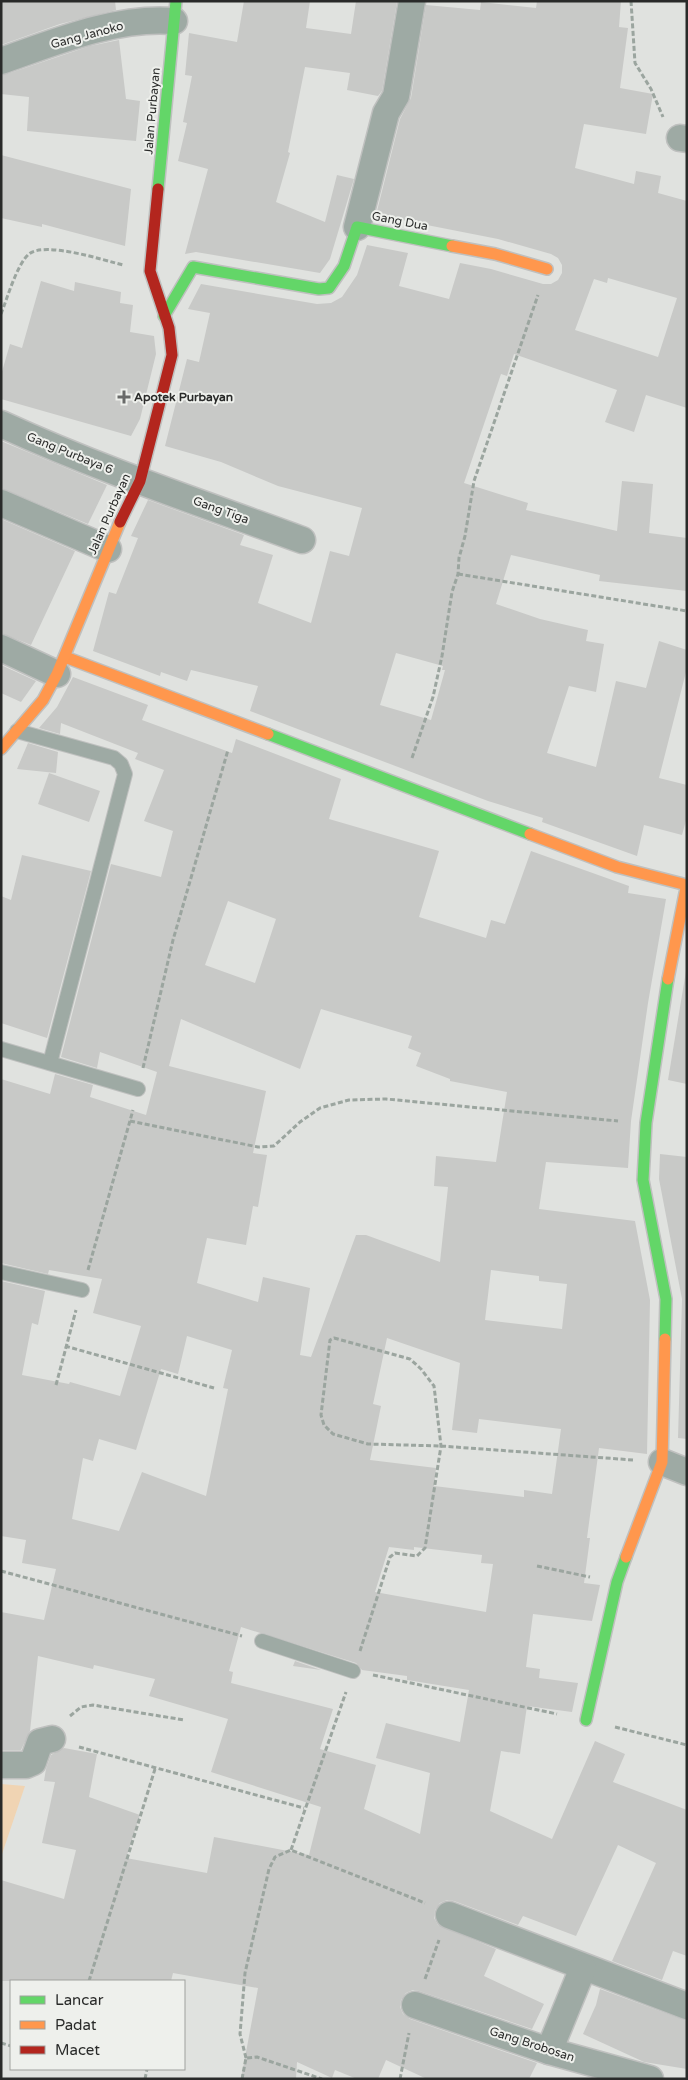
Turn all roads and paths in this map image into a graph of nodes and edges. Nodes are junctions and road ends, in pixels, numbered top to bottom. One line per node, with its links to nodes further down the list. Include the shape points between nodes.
1 (412, 1): 6 (street, via 396,96 386,114)
2 (631, 1): 5 (path, via 635,64 651,89 669,132)
3 (175, 11): 4 (street, Gang Janoko, via 73,36); 8 (street, Jalan Purbayan)
4 (1, 61)
5 (683, 138)
6 (357, 227): 7 (street, Gang Dua, via 495,254); 10 (street, Gang Dua, via 344,266 329,288 319,289 193,267)
7 (547, 269): 16 (path, via 474,481)
8 (150, 271): 9 (path, via 60,251 38,250 29,253 23,261); 10 (street, Jalan Purbayan)
9 (1, 314)
10 (164, 316): 12 (street, Jalan Purbayan, via 172,355)
11 (1, 424): 12 (street, Gang Purbaya 6)
12 (140, 481): 14 (street, Gang Tiga); 15 (street, Jalan Purbayan)
13 (1, 503): 15 (street)
14 (302, 540)
15 (108, 549): 19 (street, Jalan Purbayan)
16 (458, 574): 17 (path); 23 (path, via 433,697)
17 (687, 611)
18 (1, 648): 19 (street)
19 (61, 665): 20 (street); 21 (street, Jalan Purbayan, via 43,700)
20 (236, 721): 23 (street); 26 (path, via 173,940)
21 (17, 731): 22 (street, Jalan Purbayan); 25 (lane, via 114,758 121,764 124,774)
22 (1, 749)
23 (403, 785): 28 (street, via 617,866 683,884 685,894 663,1005)
24 (1, 1049): 25 (lane)
25 (50, 1063): 26 (lane)
26 (138, 1089): 27 (path)
27 (130, 1121): 28 (path, via 258,1147 274,1146 320,1108 349,1100 386,1099); 30 (path)
28 (646, 1123): 35 (street, via 643,1180 666,1299)
29 (1, 1272): 30 (lane)
30 (82, 1290): 31 (path)
31 (65, 1346): 32 (path); 33 (path)
32 (56, 1385)
33 (214, 1388)
34 (441, 1446): 34 (path, via 368,1444 328,1430 321,1415 330,1340 334,1338 410,1359 421,1369 434,1386); 35 (path); 41 (path, via 425,1548 417,1556 395,1553 390,1557)
35 (662, 1462): 36 (street); 39 (street)
36 (687, 1472)
37 (537, 1566): 39 (path)
38 (1, 1571): 40 (path)
39 (617, 1582): 43 (street)
40 (262, 1642): 41 (lane)
41 (353, 1672): 43 (path); 48 (path)
42 (184, 1720): 44 (path, via 93,1705 81,1707)
43 (586, 1720): 45 (path)
44 (52, 1739): 46 (street, via 40,1742 33,1762 26,1766); 47 (path)
45 (687, 1745)
46 (1, 1765)
47 (155, 1769): 48 (path); 53 (path)
48 (304, 1808): 49 (path)
49 (291, 1850): 50 (path); 57 (path, via 275,1857 268,1868 248,1963 240,2034)
50 (449, 1915): 51 (path); 52 (street)
51 (432, 1961)
52 (583, 1968): 55 (street); 56 (street)
53 (89, 1980)
54 (415, 2005): 56 (street, Gang Brobosan); 61 (path)
55 (687, 2006)
56 (548, 2051): 62 (street, Gang Brobosan)
57 (246, 2058): 58 (path, via 258,2057); 59 (path)
58 (314, 2077): 60 (path)
59 (242, 2079)
60 (322, 2079)
61 (400, 2079)
62 (650, 2079)

